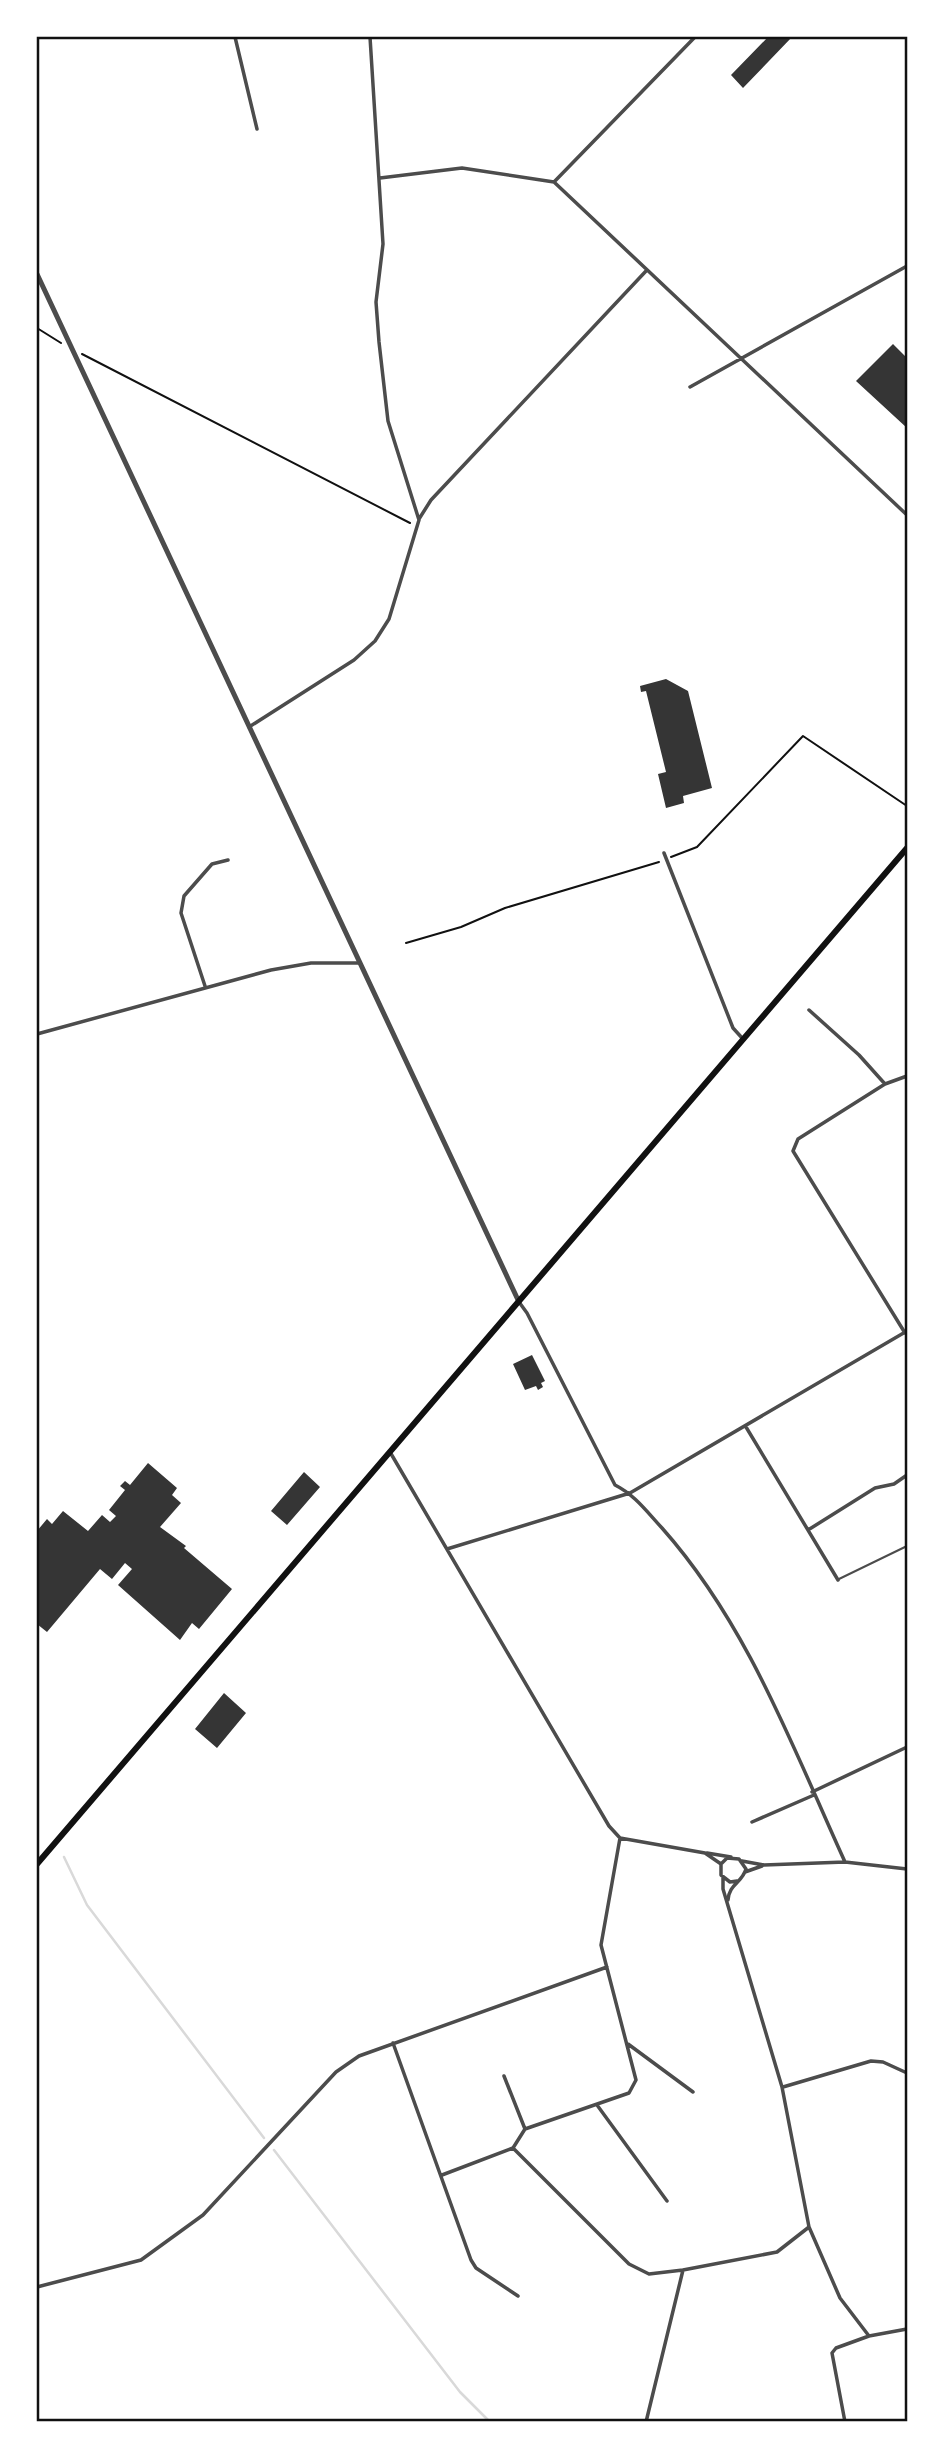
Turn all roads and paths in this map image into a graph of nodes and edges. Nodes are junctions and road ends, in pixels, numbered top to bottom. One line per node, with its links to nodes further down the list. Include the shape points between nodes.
1 (235, 37): 4 (street)
2 (370, 37): 5 (street)
3 (695, 37): 6 (street)
4 (257, 129)
5 (380, 178): 6 (street, via 462,168); 15 (street, via 383,244 376,302 388,422)
6 (554, 182): 8 (street)
7 (907, 266): 12 (street)
8 (646, 271): 12 (street); 15 (street, via 431,500)
9 (37, 274): 11 (street)
10 (37, 328): 11 (path)
11 (72, 350): 16 (path); 17 (street)
12 (740, 359): 13 (street); 14 (street)
13 (690, 387)
14 (907, 515)
15 (419, 520): 16 (street)
16 (417, 527): 17 (street, via 389,619 375,641 354,660)
17 (249, 727): 24 (street)
18 (907, 806): 21 (path, via 803,736 702,842)
19 (907, 848): 28 (main road)
20 (664, 853): 21 (street)
21 (666, 859): 23 (path); 28 (street, via 733,1028)
22 (228, 860): 25 (street, via 212,864 184,896 181,913)
23 (406, 943)
24 (360, 962): 25 (street, via 293,966); 31 (street)
25 (205, 986): 27 (street)
26 (809, 1010): 30 (street)
27 (37, 1034)
28 (743, 1040): 31 (main road)
29 (907, 1076): 30 (street)
30 (885, 1084): 32 (street, via 798,1139 793,1151)
31 (519, 1302): 34 (main road); 36 (street, via 608,1475)
32 (906, 1332): 33 (street)
33 (746, 1426): 36 (street); 37 (street)
34 (390, 1452): 39 (street); 48 (main road)
35 (907, 1475): 37 (street, via 875,1488)
36 (630, 1493): 39 (street); 42 (street, via 685,1554 738,1633)
37 (808, 1530): 40 (street)
38 (907, 1546): 40 (lane)
39 (447, 1549): 44 (street)
40 (838, 1580)
41 (907, 1747): 42 (street)
42 (813, 1794): 43 (street); 49 (street)
43 (752, 1822)
44 (620, 1839): 45 (street); 57 (street, via 601,1945)
45 (705, 1853): 46 (street); 50 (street)
46 (731, 1857): 47 (street); 50 (street)
47 (742, 1861): 51 (street); 53 (street)
48 (37, 1863)
49 (845, 1863): 51 (street); 52 (street)
50 (721, 1864): 54 (street)
51 (764, 1865): 53 (street)
52 (907, 1869)
53 (745, 1872): 55 (street)
54 (723, 1878): 55 (street); 56 (street)
55 (737, 1881): 56 (street)
56 (728, 1905): 62 (street)
57 (607, 1966): 58 (street); 59 (street)
58 (393, 2043): 67 (street); 71 (street, via 359,2056 336,2072 203,2215 141,2260)
59 (627, 2043): 63 (street); 64 (street, via 636,2080 629,2093)
60 (907, 2073): 62 (street, via 871,2061)
61 (504, 2076): 65 (street)
62 (782, 2087): 69 (street)
63 (693, 2092)
64 (597, 2105): 65 (street); 68 (street)
65 (525, 2130): 66 (street)
66 (513, 2148): 67 (street); 70 (street, via 629,2264 649,2274)
67 (442, 2175): 72 (street, via 476,2268)
68 (667, 2201)
69 (809, 2227): 70 (street, via 777,2252); 74 (street, via 840,2298)
70 (683, 2270): 75 (street)
71 (37, 2287)
72 (518, 2296)
73 (907, 2329): 74 (street)
74 (869, 2336): 76 (street, via 832,2353)
75 (646, 2422)
76 (845, 2422)

